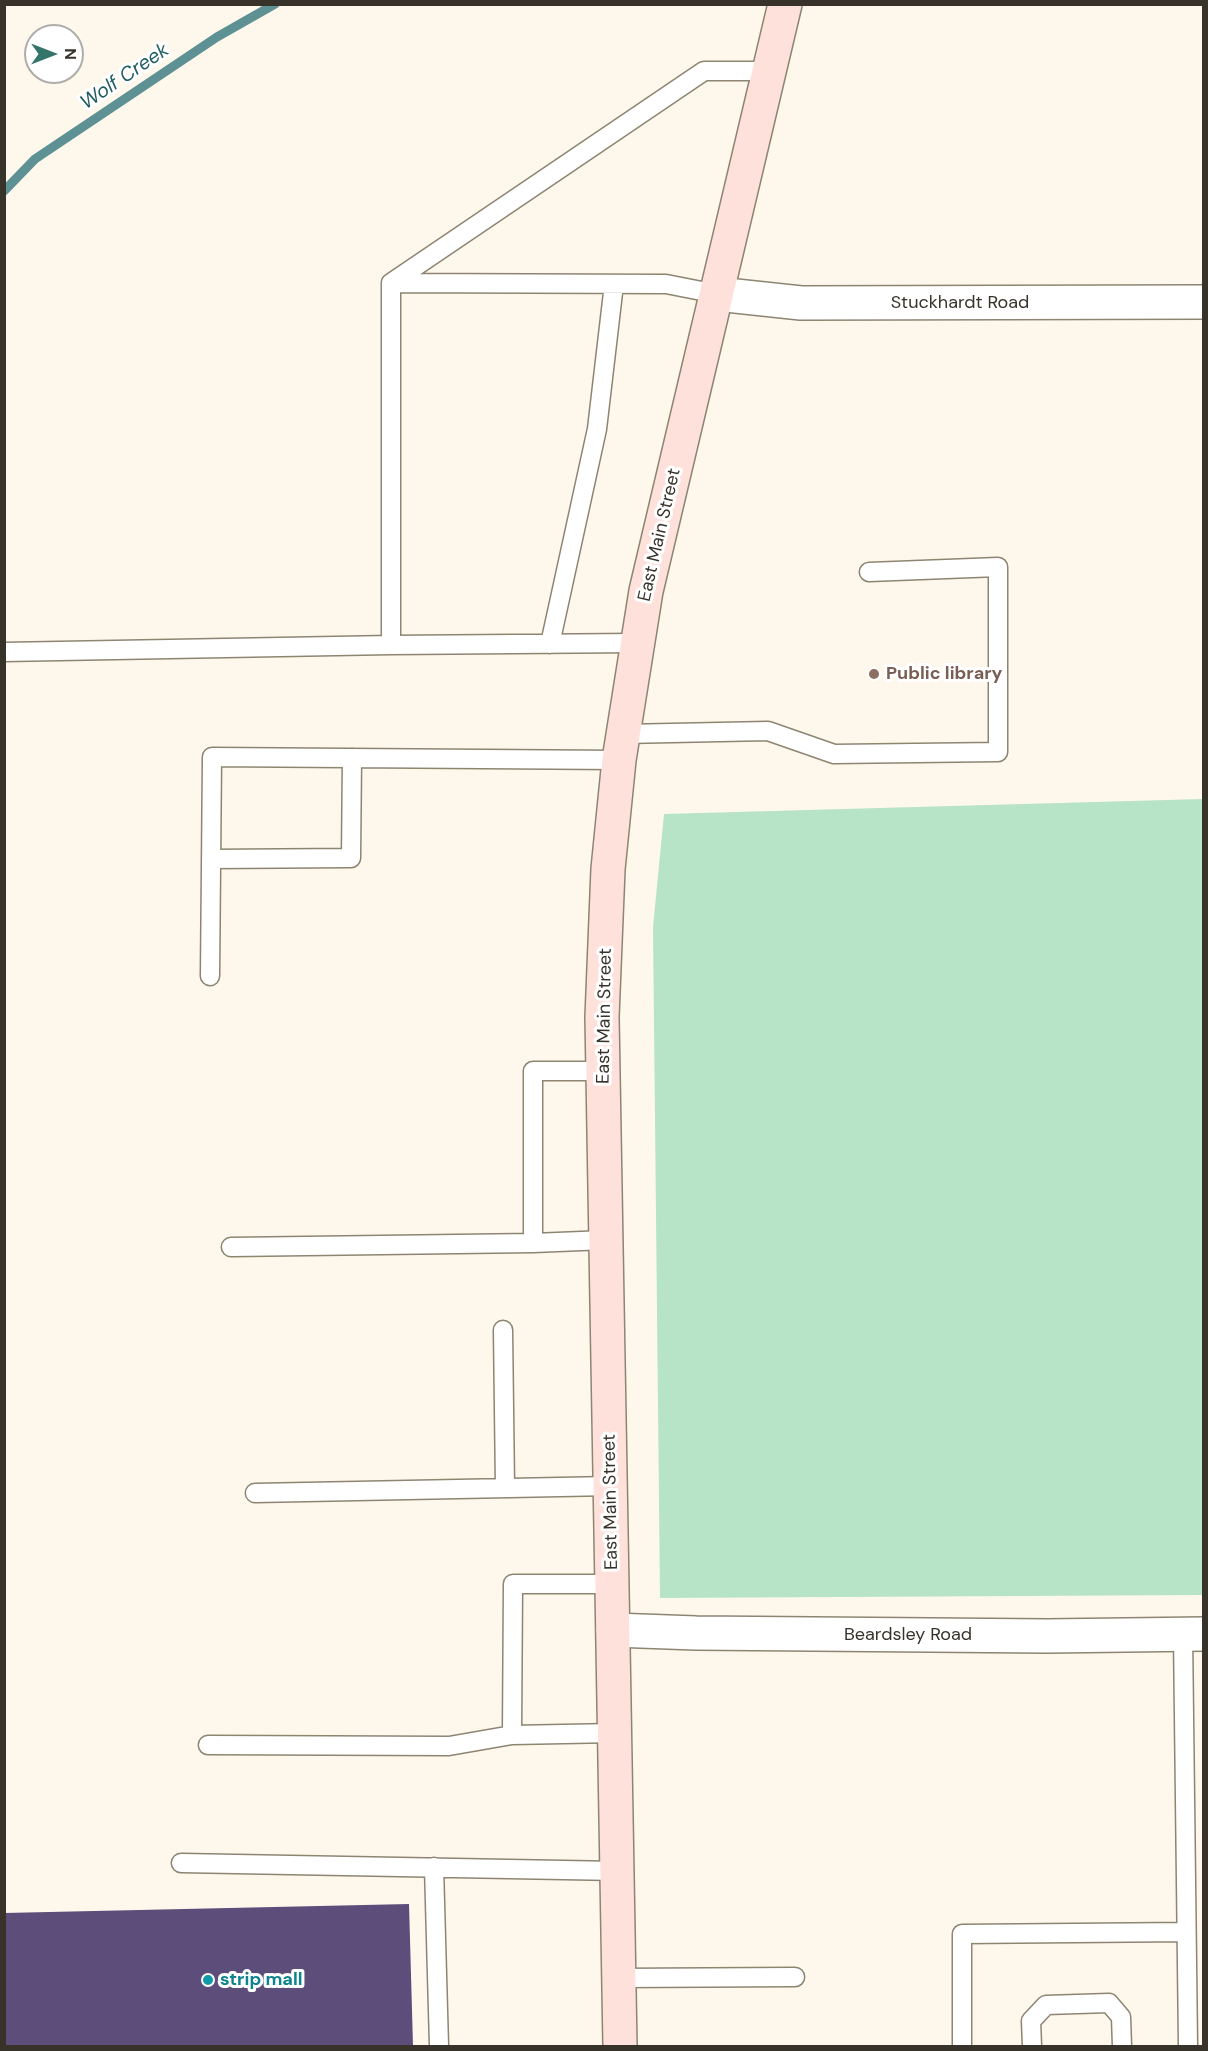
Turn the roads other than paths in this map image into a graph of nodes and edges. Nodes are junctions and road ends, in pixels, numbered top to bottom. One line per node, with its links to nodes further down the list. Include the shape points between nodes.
1 (784, 4): 2 (main road, East Main Street)
2 (769, 71): 3 (lane, via 704,71); 5 (main road, East Main Street)
3 (391, 283): 4 (lane); 10 (lane)
4 (614, 284): 5 (lane, via 666,284); 9 (lane, via 597,429)
5 (717, 294): 6 (street, Stuckhardt Road, via 801,303); 8 (main road, East Main Street)
6 (1203, 302)
7 (869, 572): 12 (lane, via 998,567 998,752 834,754 768,731)
8 (637, 643): 9 (lane); 12 (main road, East Main Street)
9 (550, 644): 10 (lane)
10 (390, 645): 11 (lane)
11 (4, 652)
12 (621, 747): 13 (lane); 16 (main road, East Main Street, via 608,869 602,1017)
13 (352, 758): 14 (lane, via 351,858); 14 (lane, via 212,757)
14 (211, 859): 15 (lane)
15 (210, 976)
16 (604, 1071): 17 (main road, East Main Street); 18 (lane, via 533,1071)
17 (606, 1240): 18 (lane); 21 (main road, East Main Street)
18 (533, 1243): 19 (lane)
19 (231, 1247)
20 (503, 1330): 22 (lane)
21 (610, 1486): 22 (lane); 24 (main road, East Main Street)
22 (505, 1488): 23 (lane)
23 (255, 1493)
24 (612, 1584): 25 (main road, East Main Street); 28 (lane, via 513,1584)
25 (613, 1630): 26 (street, Beardsley Road, via 696,1634); 27 (main road, East Main Street)
26 (1193, 1634): 33 (lane)
27 (615, 1733): 28 (lane); 32 (main road, East Main Street)
28 (512, 1735): 29 (lane, via 449,1746)
29 (208, 1744)
30 (181, 1863): 31 (lane)
31 (434, 1867): 32 (lane); 36 (lane)
32 (618, 1871): 35 (main road, East Main Street)
33 (1186, 1932): 38 (lane, via 962,1934); 41 (lane)
34 (795, 1977): 35 (lane)
35 (619, 1978): 37 (main road, East Main Street)
36 (439, 2046)
37 (620, 2046)
38 (962, 2046)
39 (1032, 2046): 40 (lane, via 1031,2021 1046,2005 1109,2003 1121,2017)
40 (1122, 2046)
41 (1188, 2046)

